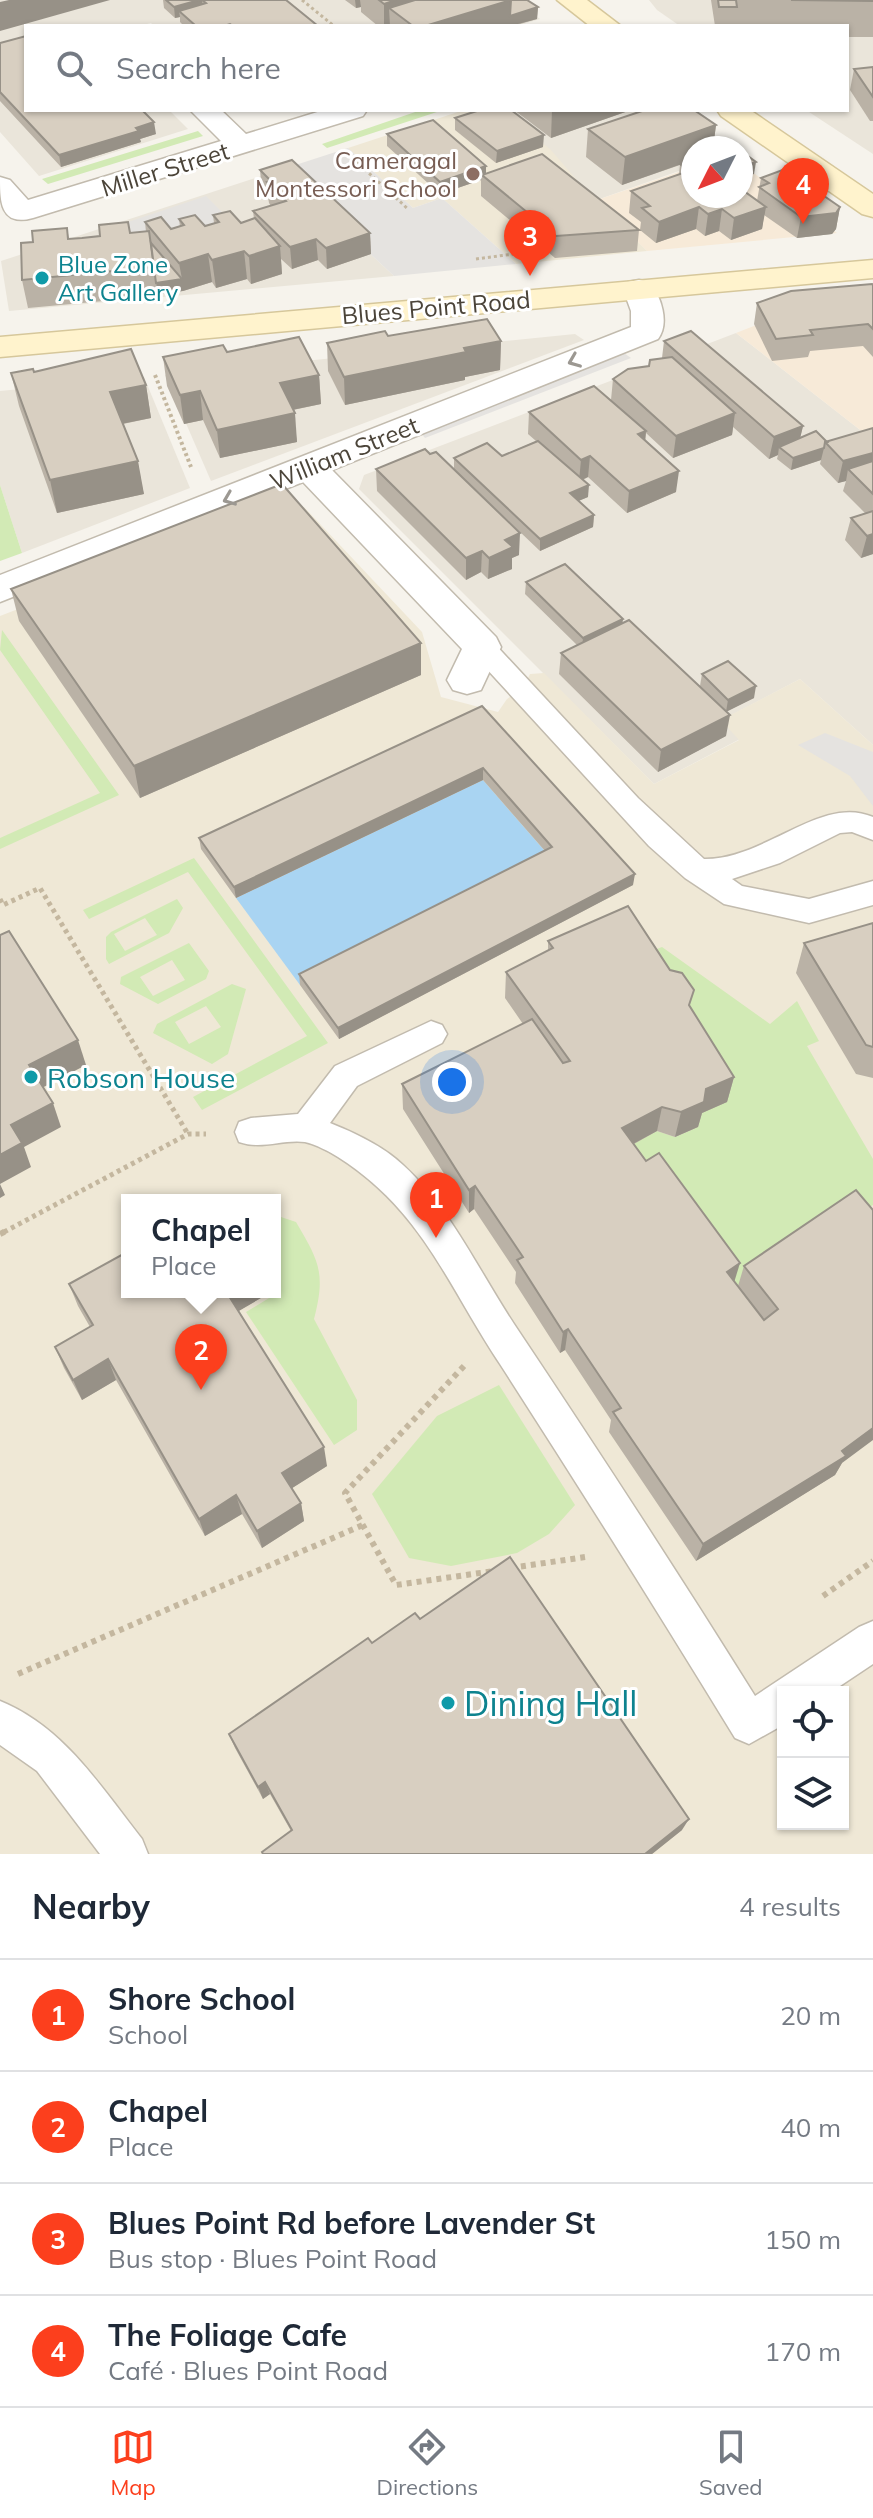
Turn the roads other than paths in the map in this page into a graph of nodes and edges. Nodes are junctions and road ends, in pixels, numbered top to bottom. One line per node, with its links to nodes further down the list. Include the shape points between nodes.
1 (579, 2): 2 (street)
2 (606, 24)
3 (206, 112): 6 (street)
4 (347, 112): 6 (street, Miller Street)
5 (734, 112): 8 (street)
6 (242, 145): 7 (street, Miller Street, via 22,212)
7 (0, 186)
8 (873, 208)
9 (873, 269): 10 (street, Blues Point Road)
10 (639, 289): 11 (street, Blues Point Road); 12 (street, William Street, one-way to 12, via 647,332)
11 (0, 347)
12 (309, 467): 13 (street, William Street, one-way to 13); 14 (street)
13 (0, 589)
14 (474, 663): 16 (lane)
15 (873, 829): 16 (lane, via 855,821 836,822 733,870)
16 (695, 870): 17 (lane, via 734,896 809,911)
17 (873, 893)
18 (431, 1034): 19 (lane, via 346,1076)
19 (307, 1128): 20 (lane); 23 (lane, via 347,1145 391,1175 448,1243 498,1331 749,1724)
20 (251, 1132)
21 (873, 1641): 22 (lane)
22 (805, 1686)
23 (777, 1705)
24 (0, 1721): 25 (lane, via 51,1757)
25 (127, 1854)

